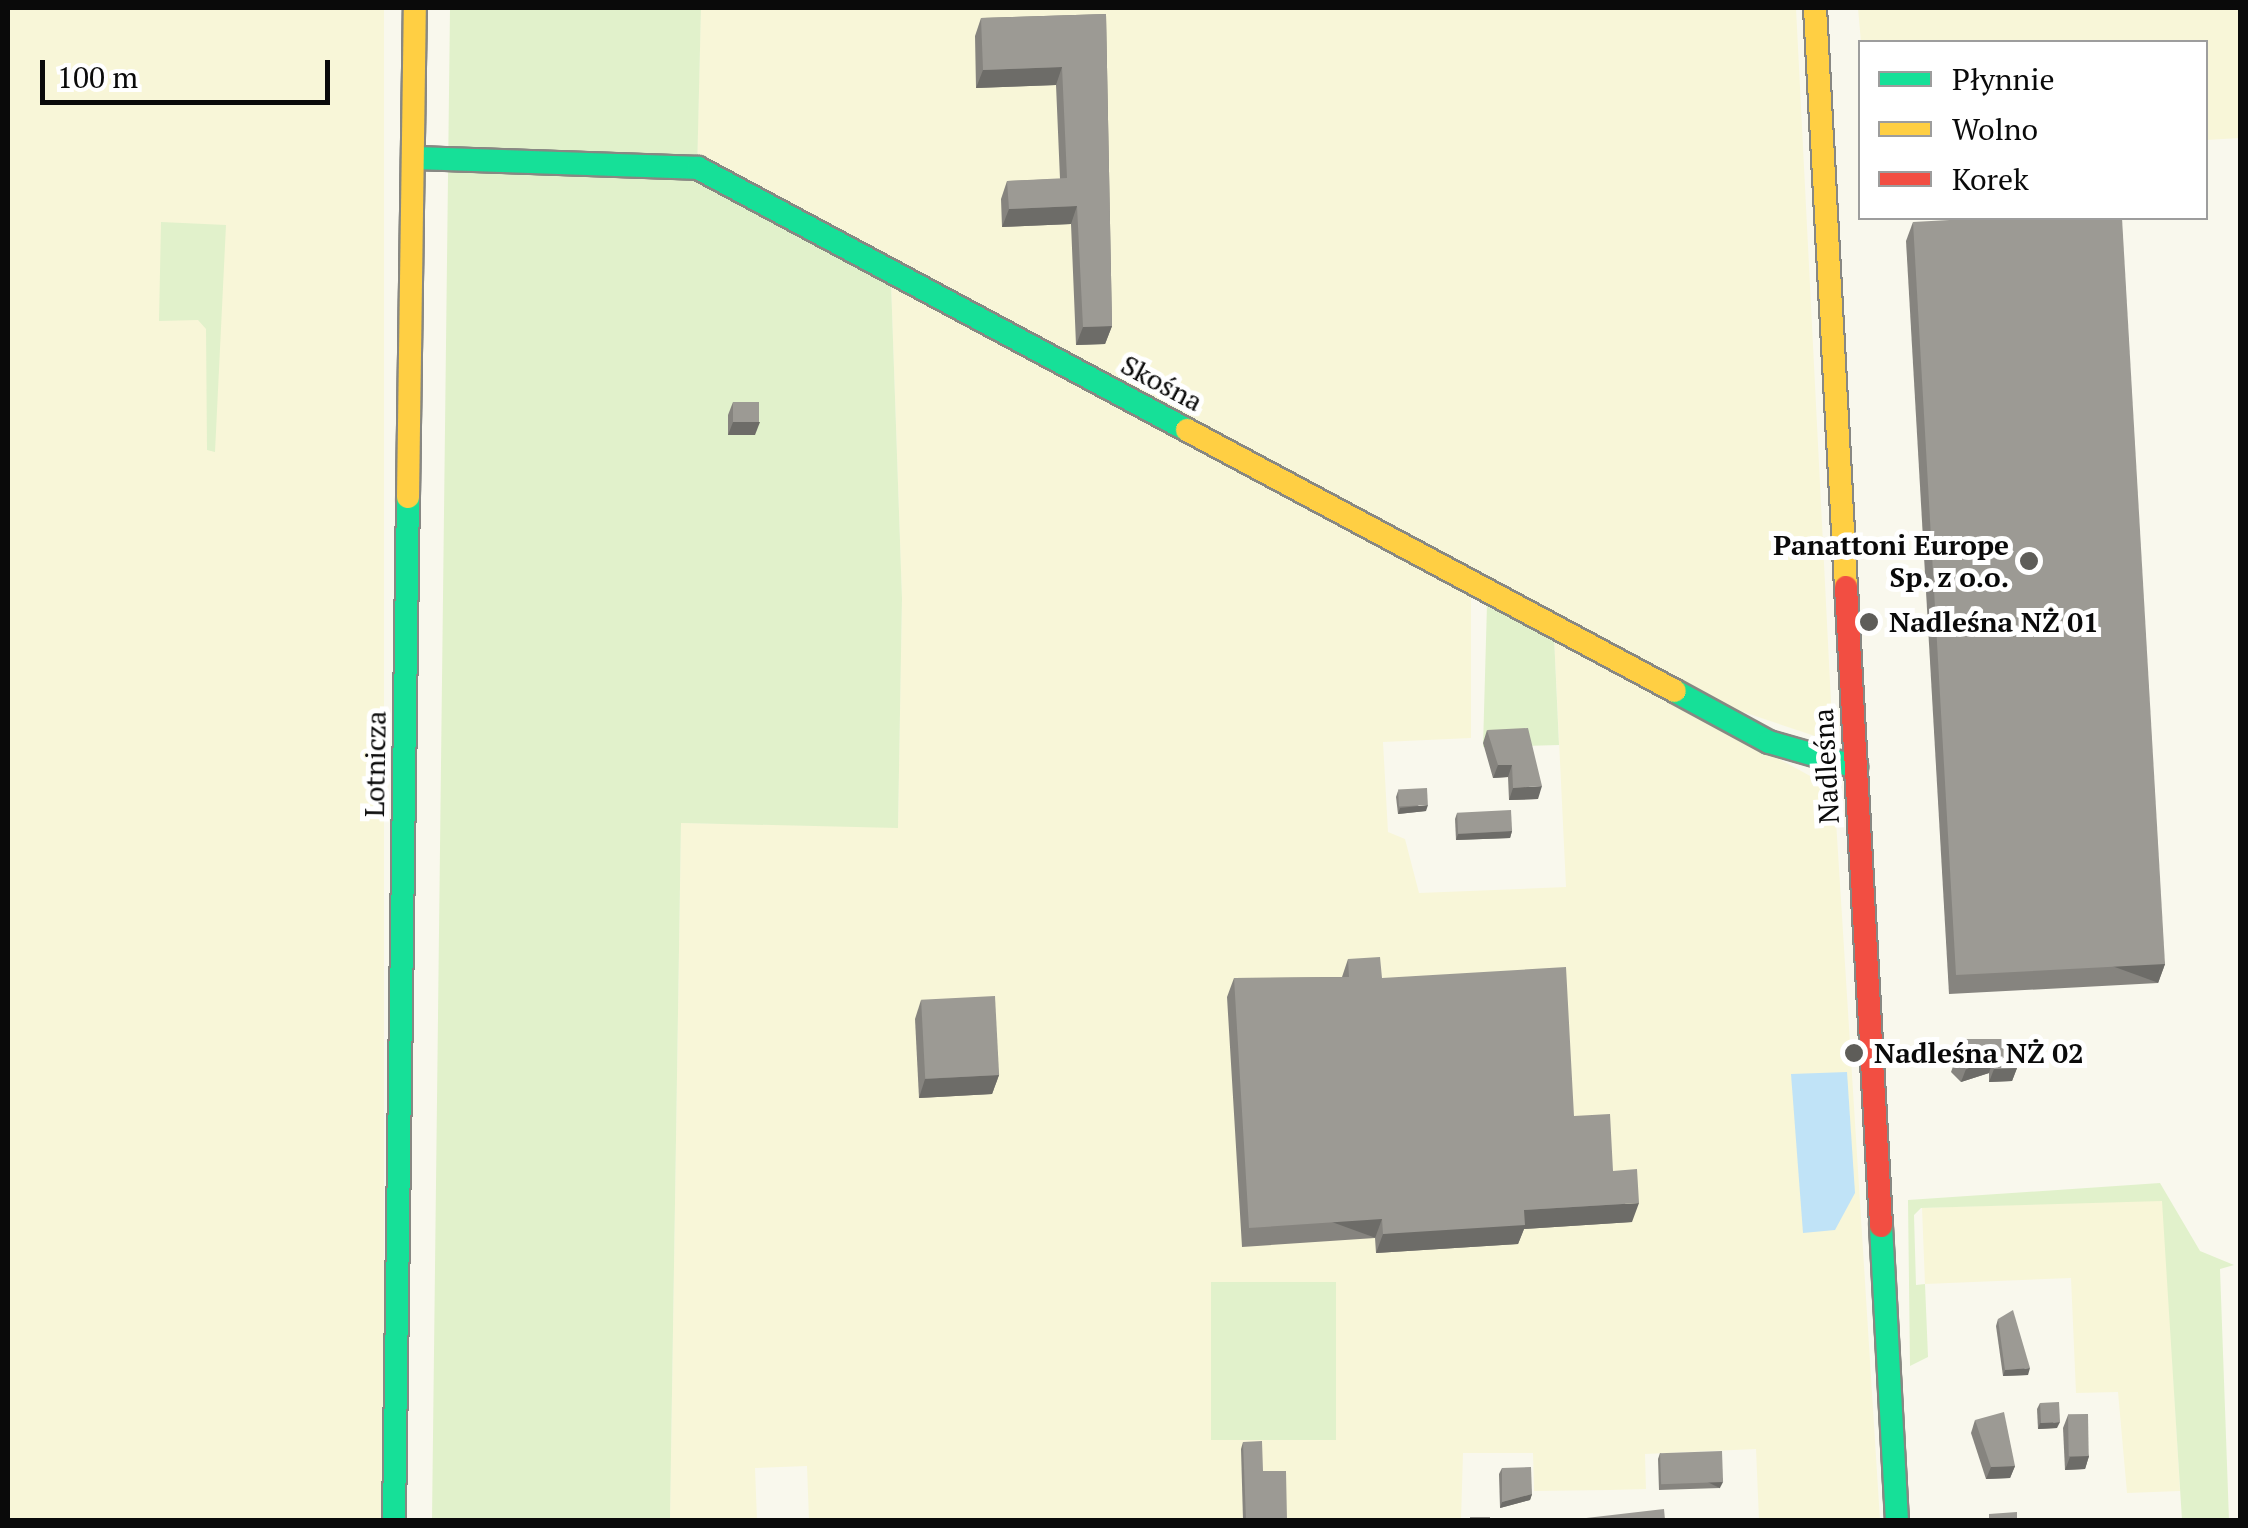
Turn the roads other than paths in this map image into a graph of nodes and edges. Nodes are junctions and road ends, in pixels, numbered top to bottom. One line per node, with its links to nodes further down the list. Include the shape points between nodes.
1 (416, 8): 3 (street, Lotnicza)
2 (1815, 8): 4 (street, Nadleśna)
3 (413, 158): 4 (street, Skośna, via 698,168 1769,742); 5 (street, Lotnicza)
4 (1856, 767): 6 (street, Nadleśna)
5 (394, 1520)
6 (1896, 1520)

